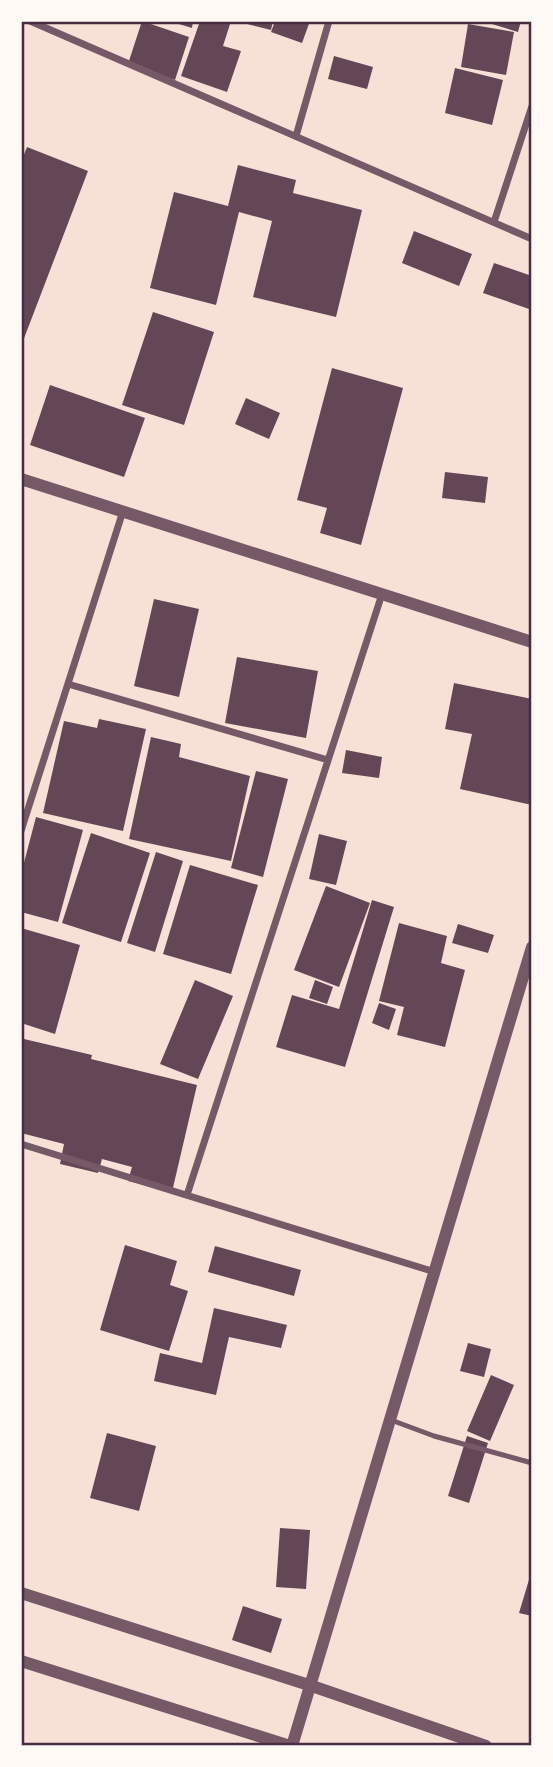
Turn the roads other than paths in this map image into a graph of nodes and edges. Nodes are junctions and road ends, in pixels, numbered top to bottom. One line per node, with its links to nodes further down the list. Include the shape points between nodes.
1 (30, 21): 4 (street)
2 (329, 21): 4 (street)
3 (532, 106): 5 (street)
4 (296, 136): 5 (street)
5 (494, 222): 6 (street)
6 (532, 239)
7 (21, 479): 8 (street)
8 (123, 511): 9 (street); 11 (street)
9 (382, 594): 10 (street); 12 (street)
10 (532, 642)
11 (68, 684): 12 (street); 13 (street)
12 (328, 760): 16 (street)
13 (21, 831)
14 (532, 947): 17 (street)
15 (21, 1143): 16 (street)
16 (187, 1195): 17 (street)
17 (435, 1272): 18 (street)
18 (391, 1420): 19 (lane); 22 (street)
19 (532, 1463)
20 (21, 1593): 22 (street)
21 (21, 1661): 23 (street)
22 (312, 1686): 23 (street); 24 (street)
23 (291, 1746)
24 (485, 1746)

